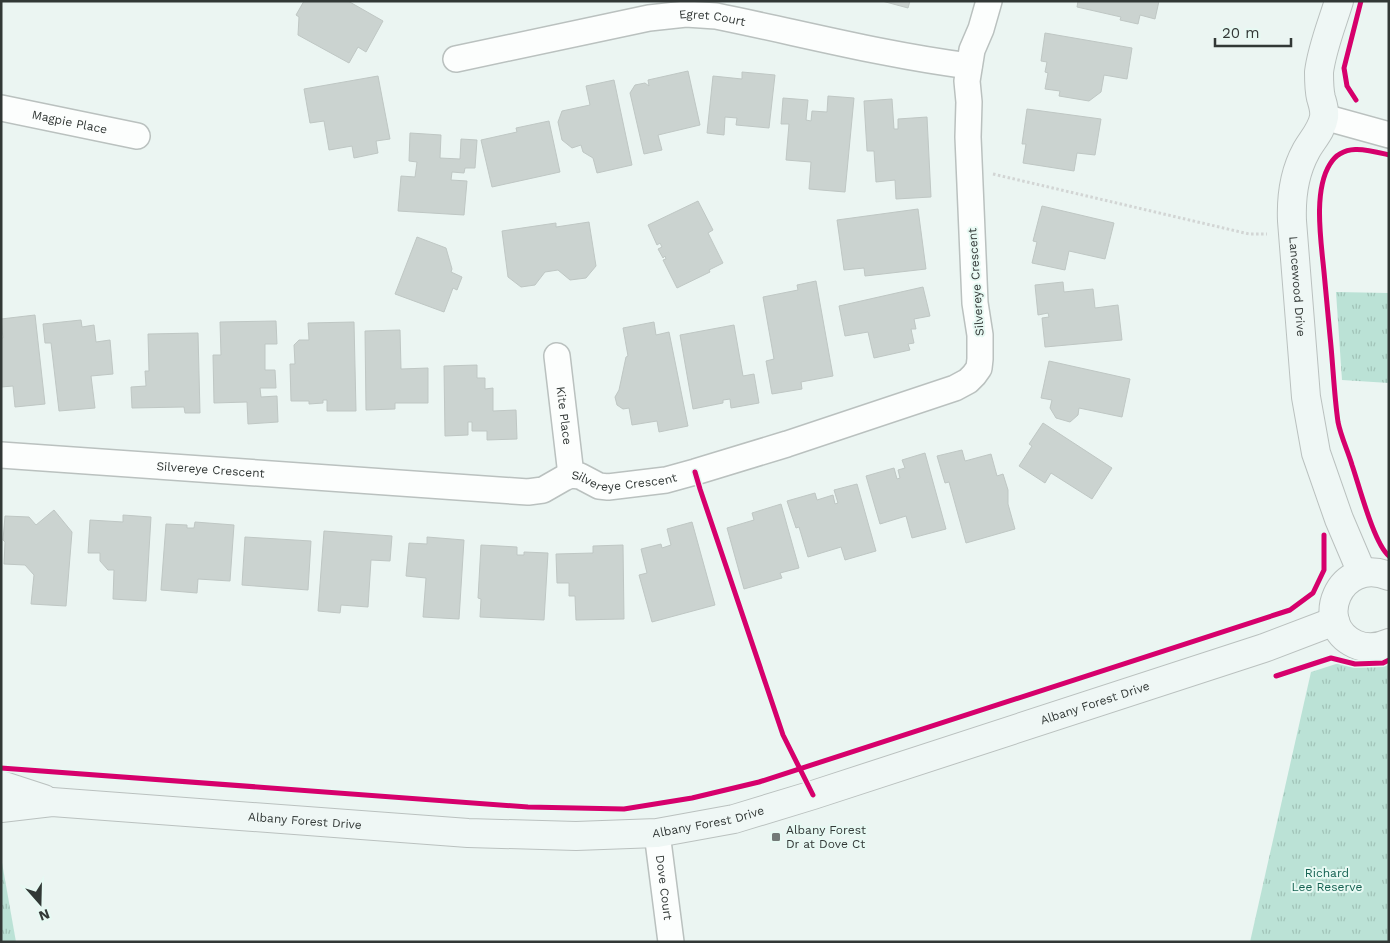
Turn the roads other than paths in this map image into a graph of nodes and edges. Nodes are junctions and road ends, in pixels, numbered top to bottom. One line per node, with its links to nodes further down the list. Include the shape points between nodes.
1 (989, 1): 4 (street, Silvereye Crescent)
2 (1339, 1): 6 (street, via 1320,72)
3 (456, 59): 4 (street, Egret Court, via 649,18 686,14 716,16)
4 (968, 66): 11 (street, Silvereye Crescent, via 975,303 980,335 979,368 974,375 955,388 666,480 608,487)
5 (1, 108): 8 (street, Magpie Place)
6 (1324, 117): 7 (street); 12 (street, Lancewood Drive, via 1296,174 1291,205 1292,234 1306,397 1316,453)
7 (1389, 135)
8 (137, 136)
9 (557, 356): 11 (street, Kite Place)
10 (1, 455): 11 (street, Silvereye Crescent, via 528,492 543,490)
11 (571, 475)
12 (1362, 573): 13 (street); 14 (street, via 1344,583 1338,591 1334,600)
13 (1389, 576)
14 (1335, 621): 15 (street, via 1345,638 1363,647 1373,648); 19 (street, Albany Forest Drive, via 1264,648 813,795 734,819)
15 (1389, 643)
16 (1, 785): 17 (street, Albany Forest Drive)
17 (52, 802): 18 (street, Albany Forest Drive); 19 (street, Albany Forest Drive, via 468,833 576,836)
18 (1, 808)
19 (657, 833): 20 (street, Dove Court)
20 (671, 942)

